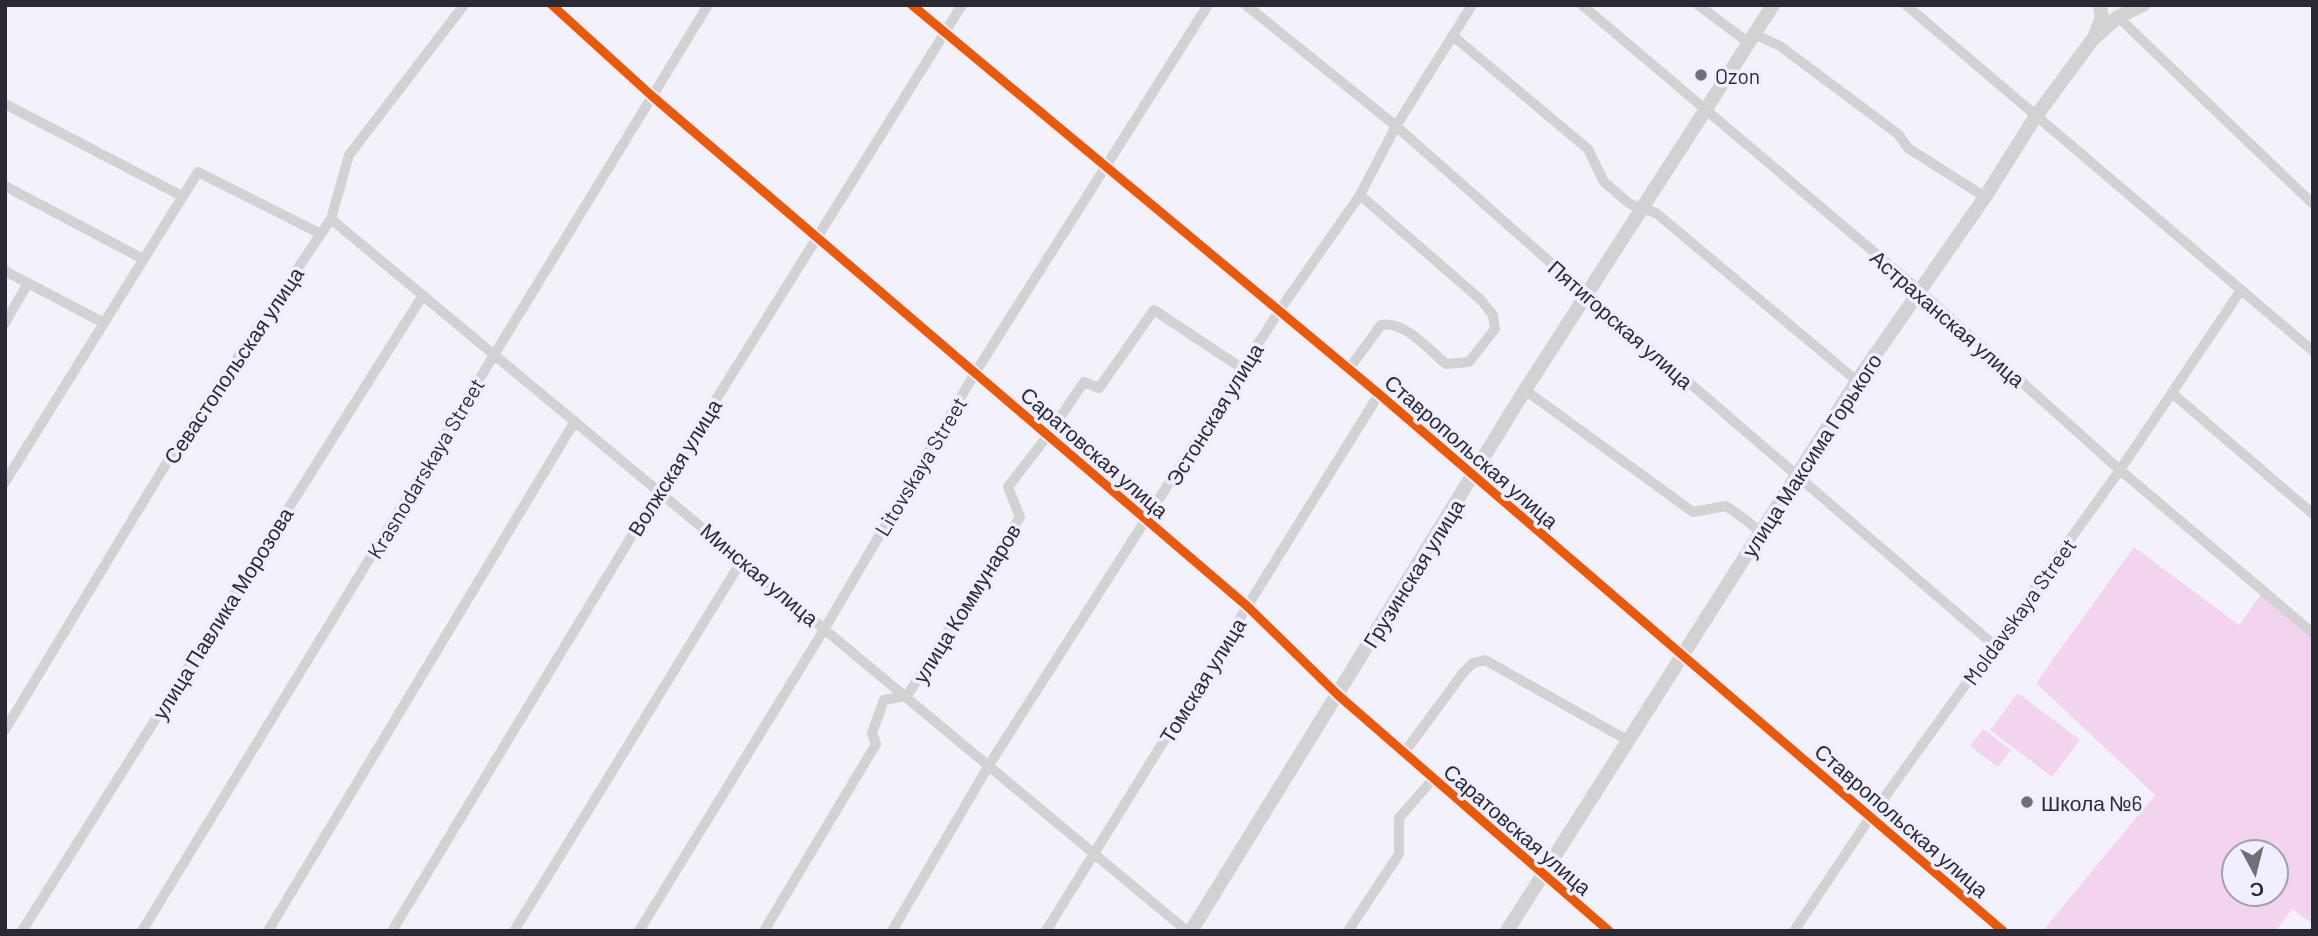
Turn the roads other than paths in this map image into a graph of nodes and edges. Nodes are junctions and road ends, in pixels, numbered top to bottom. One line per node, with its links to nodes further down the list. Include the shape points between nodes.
1 (464, 5): 32 (street, Севастопольская улица, via 348,155)
2 (552, 5): 20 (street, Саратовская улица)
3 (708, 5): 20 (street, Krasnodarskaya Street)
4 (912, 5): 16 (street, Ставропольская улица)
5 (961, 5): 16 (street, Волжская улица)
6 (1208, 5): 25 (street, Litovskaya Street)
7 (1246, 5): 24 (street, Пятигорская улица)
8 (1472, 5): 17 (street, Эстонская улица)
9 (1582, 5): 22 (street, Астраханская улица)
10 (1698, 5): 18 (street)
11 (1773, 5): 18 (main road, Грузинская улица)
12 (1906, 5): 23 (street)
13 (2100, 5): 19 (main road, via 2102,18)
14 (2143, 5): 15 (main road, улица Максима Горького)
15 (2118, 17): 19 (main road, улица Максима Горького); 30 (street)
16 (945, 33): 25 (street, Ставропольская улица); 34 (street, Волжская улица)
17 (1453, 36): 24 (street, Эстонская улица); 31 (street, via 1588,149 1604,182 1630,204)
18 (1752, 38): 22 (main road, Грузинская улица); 29 (street, via 1780,46 1898,134 1908,148)
19 (2093, 39): 23 (main road, улица Максима Горького)
20 (652, 96): 34 (street, Саратовская улица); 46 (street, Krasnodarskaya Street)
21 (5, 104): 28 (street)
22 (1704, 110): 31 (main road, Грузинская улица); 39 (street, Астраханская улица)
23 (2036, 116): 29 (main road, улица Максима Горького); 38 (street)
24 (1396, 126): 27 (street, Эстонская улица); 40 (street, Пятигорская улица)
25 (1105, 166): 42 (street, Ставропольская улица); 49 (street, Litovskaya Street)
26 (5, 186): 35 (street)
27 (1360, 195): 42 (street, Эстонская улица); 48 (street, via 1481,300 1493,315 1495,329 1469,362 1446,364 1402,328 1381,325)
28 (182, 196): 33 (street, via 198,172); 35 (street)
29 (1985, 197): 39 (main road, улица Максима Горького)
30 (2313, 204)
31 (1641, 207): 40 (main road, Грузинская улица); 50 (street, via 1656,213)
32 (331, 219): 33 (street, Севастопольская улица); 41 (street, Минская улица)
33 (321, 234): 72 (street, Севастопольская улица, via 169,459)
34 (817, 237): 49 (street, Саратовская улица); 60 (street, Волжская улица)
35 (143, 259): 44 (street)
36 (5, 271): 37 (street)
37 (28, 283): 43 (street); 44 (street)
38 (2241, 290): 45 (street); 52 (street, Moldavskaya Street)
39 (1920, 291): 50 (main road, улица Максима Горького); 56 (street, Астраханская улица)
40 (1586, 294): 51 (main road, Грузинская улица); 58 (street, Пятигорская улица)
41 (423, 295): 46 (street, Минская улица); 80 (street, улица Павлика Морозова)
42 (1279, 311): 47 (street, Эстонская улица); 48 (street, Ставропольская улица)
43 (5, 323)
44 (104, 323): 59 (street)
45 (2313, 351)
46 (495, 354): 54 (street, Минская улица); 81 (street, Krasnodarskaya Street)
47 (1243, 369): 55 (street, улица Коммунаров, via 1154,310 1099,388 1084,382); 62 (street, Эстонская улица)
48 (1349, 369): 53 (street, Ставропольская улица)
49 (975, 373): 55 (street, Саратовская улица); 66 (street, Litovskaya Street)
50 (1857, 381): 58 (main road, улица Максима Горького)
51 (1525, 390): 57 (main road, Грузинская улица); 63 (street, via 1693,512 1726,506)
52 (2172, 393): 56 (street, Moldavskaya Street); 61 (street)
53 (1379, 394): 57 (street, Ставропольская улица); 65 (street, Томская улица)
54 (575, 421): 60 (street, Минская улица); 82 (street)
55 (1048, 435): 62 (street, Саратовская улица); 71 (street, улица Коммунаров, via 1008,487 1020,517)
56 (2120, 470): 67 (street, Астраханская улица); 68 (street, Moldavskaya Street)
57 (1473, 475): 69 (street, Ставропольская улица); 70 (main road, Грузинская улица)
58 (1796, 475): 63 (main road, улица Максима Горького); 68 (street, Пятигорская улица)
59 (5, 482)
60 (659, 491): 64 (street, Минская улица); 83 (street, Волжская улица)
61 (2313, 514)
62 (1147, 520): 65 (street, Саратовская улица); 75 (street, Эстонская улица)
63 (1760, 532): 69 (main road, улица Максима Горького)
64 (742, 559): 66 (street, Минская улица); 84 (street)
65 (1247, 606): 70 (street, Саратовская улица); 78 (street, Томская улица)
66 (825, 628): 71 (street, Минская улица); 85 (street, Litovskaya Street)
67 (2313, 633)
68 (1994, 645): 77 (street, Moldavskaya Street)
69 (1682, 654): 73 (main road, улица Максима Горького); 77 (street, Ставропольская улица)
70 (1338, 695): 74 (street, Саратовская улица); 89 (main road, Грузинская улица)
71 (906, 696): 75 (street, Минская улица); 86 (street, улица Коммунаров, via 884,700 872,733 876,744)
72 (5, 730)
73 (1627, 740): 74 (street, via 1485,660 1473,663 1463,673); 79 (main road, улица Максима Горького)
74 (1404, 753): 76 (street, Саратовская улица)
75 (989, 765): 78 (street, Минская улица); 87 (street, Эстонская улица)
76 (1433, 779): 79 (street, Саратовская улица); 90 (street, via 1399,818 1399,854)
77 (1871, 816): 93 (street, Moldavskaya Street); 94 (street, Ставропольская улица)
78 (1096, 853): 88 (street, Томская улица); 89 (street, Минская улица)
79 (1544, 873): 91 (main road, улица Максима Горького); 92 (street, Саратовская улица)
80 (22, 931)
81 (142, 931)
82 (268, 931)
83 (392, 931)
84 (513, 931)
85 (639, 931)
86 (764, 931)
87 (892, 931)
88 (1046, 931)
89 (1189, 931)
90 (1348, 931)
91 (1507, 931)
92 (1609, 931)
93 (1794, 931)
94 (2003, 931)

